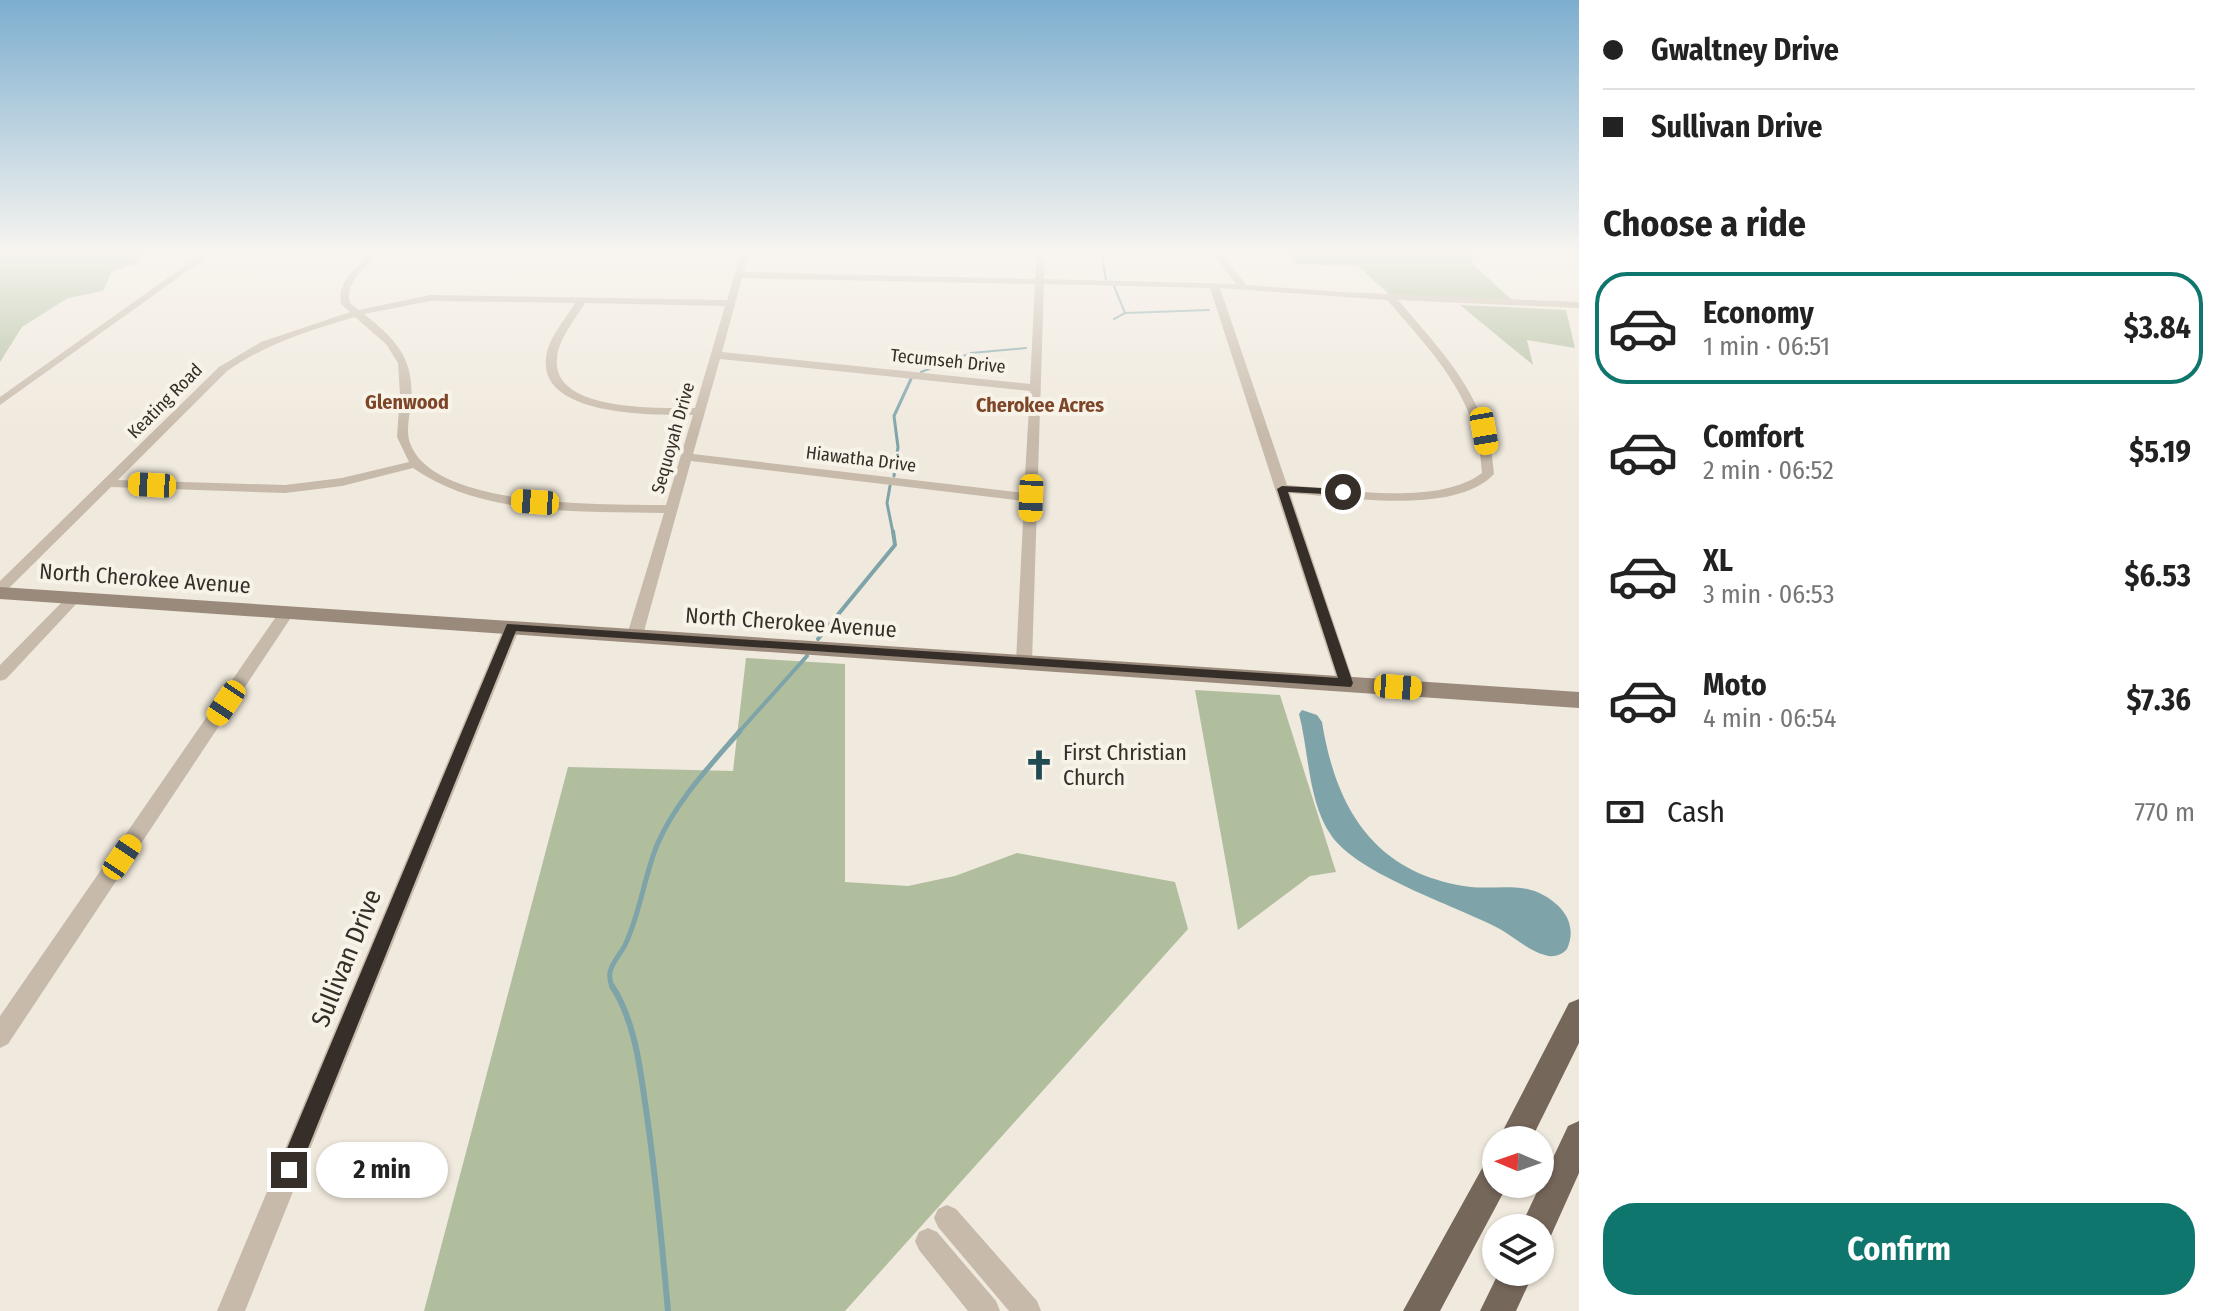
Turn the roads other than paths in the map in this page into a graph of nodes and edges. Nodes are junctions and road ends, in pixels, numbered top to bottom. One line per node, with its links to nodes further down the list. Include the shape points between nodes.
1 (127, 311): 12 (street)
2 (354, 311): 9 (street)
3 (376, 311): 9 (street, Keating Road)
4 (576, 311): 13 (street, via 551,359 558,383 577,397 604,406)
5 (729, 311): 10 (street, Sequoyah Drive)
6 (1037, 311): 11 (street)
7 (1223, 311): 17 (street)
8 (1402, 311): 17 (street, via 1472,404 1484,431 1488,474 1482,483 1442,495)
9 (358, 315): 15 (street, via 389,341 405,364 404,441); 16 (street, Keating Road, via 272,340 237,358)
10 (716, 355): 11 (street, Tecumseh Drive); 13 (street, Sequoyah Drive)
11 (1034, 388): 18 (street)
12 (0, 402)
13 (699, 412): 14 (street, Sequoyah Drive)
14 (687, 457): 18 (street, Hiawatha Drive); 19 (street, Sequoyah Drive)
15 (415, 464): 16 (street, via 285,489); 19 (street, via 458,489 491,498)
16 (108, 483): 20 (street, Keating Road)
17 (1282, 489): 27 (street)
18 (1031, 498): 25 (street)
19 (672, 509): 24 (street, Sequoyah Drive)
20 (0, 591): 21 (street, North Cherokee Avenue)
21 (74, 598): 22 (street, North Cherokee Avenue); 26 (street)
22 (287, 612): 23 (street, North Cherokee Avenue); 30 (street)
23 (512, 627): 24 (street, North Cherokee Avenue); 38 (street, Sullivan Drive)
24 (635, 635): 25 (street, North Cherokee Avenue)
25 (1024, 662): 27 (street, North Cherokee Avenue)
26 (0, 675)
27 (1346, 683): 28 (street, North Cherokee Avenue)
28 (1579, 700)
29 (1579, 1013): 31 (main road)
30 (0, 1036)
31 (1521, 1126)
32 (1579, 1137): 34 (main road)
33 (1483, 1198): 41 (main road)
34 (1543, 1214)
35 (947, 1218): 40 (street)
36 (928, 1241): 39 (street)
37 (1510, 1286): 42 (main road)
38 (231, 1311)
39 (986, 1311)
40 (1027, 1311)
41 (1421, 1311)
42 (1498, 1311)

